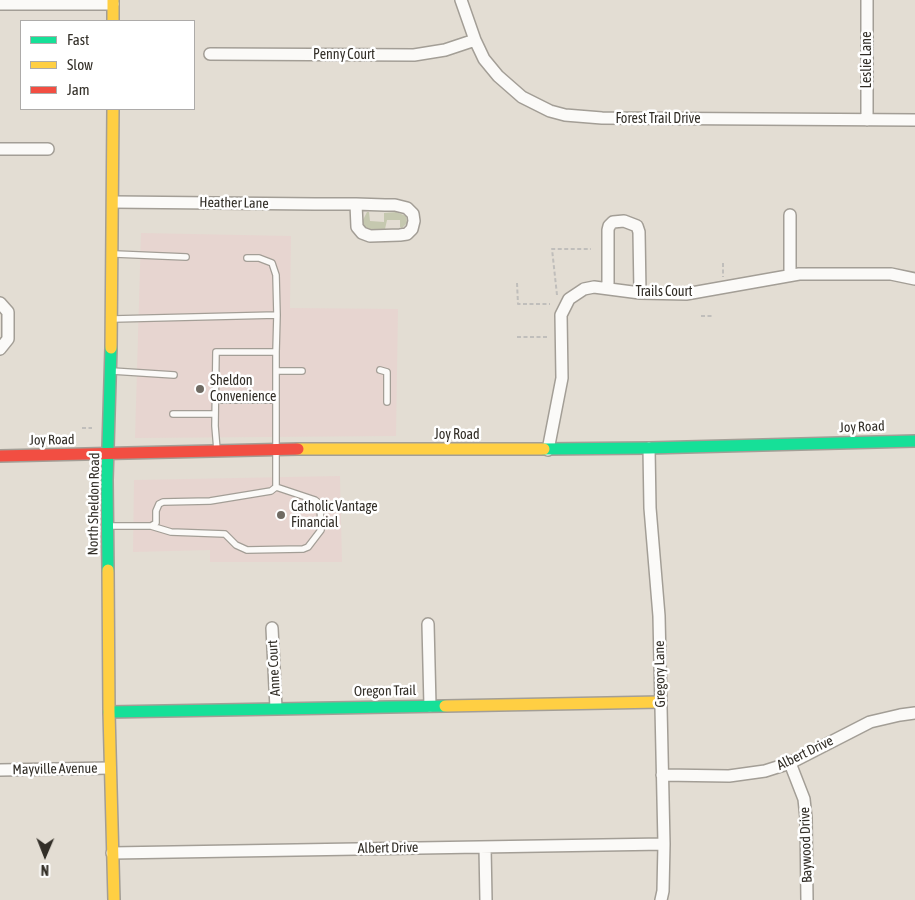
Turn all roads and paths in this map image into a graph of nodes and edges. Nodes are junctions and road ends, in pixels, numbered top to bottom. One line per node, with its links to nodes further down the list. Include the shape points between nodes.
1 (461, 0): 6 (street, Forest Trail Drive)
2 (867, 0): 9 (street, Leslie Lane)
3 (113, 2): 4 (street); 5 (street)
4 (0, 4)
5 (113, 20)
6 (475, 40): 7 (street, Penny Court, via 445,50 414,55); 9 (street, Forest Trail Drive, via 484,59 509,88 535,105 565,115)
7 (210, 54)
8 (113, 110): 13 (street, North Sheldon Road)
9 (867, 120): 10 (street, Forest Trail Drive)
10 (915, 120)
11 (0, 149): 12 (street)
12 (48, 149)
13 (113, 202): 14 (street, Heather Lane); 17 (street, North Sheldon Road)
14 (356, 204): 14 (street, Heather Lane, via 407,208 413,214 412,229 400,235 370,236 362,233 357,227)
15 (790, 215): 21 (street)
16 (591, 248): 27 (path, via 552,249)
17 (112, 254): 18 (lane); 33 (street, North Sheldon Road)
18 (186, 257)
19 (247, 258): 30 (lane, via 272,263 276,275)
20 (723, 263): 22 (path)
21 (790, 275): 23 (street, Trails Court, via 891,274); 26 (street, Trails Court, via 686,294)
22 (723, 277)
23 (915, 279)
24 (517, 283): 29 (path, via 518,304)
25 (608, 288): 26 (street, Trails Court); 26 (street, via 608,230 613,222 624,221 638,226); 54 (street, Trails Court, via 584,289 569,299 562,309 562,378)
26 (640, 293)
27 (557, 295)
28 (0, 302): 36 (street, via 8,312 8,339)
29 (550, 304)
30 (277, 315): 33 (lane); 37 (lane)
31 (701, 316): 32 (path)
32 (713, 316)
33 (112, 319): 39 (street, North Sheldon Road)
34 (517, 337): 35 (path)
35 (549, 337)
36 (0, 349)
37 (276, 352): 40 (lane); 43 (lane, via 216,352)
38 (380, 370): 45 (lane, via 387,372)
39 (110, 371): 42 (lane); 55 (street, North Sheldon Road)
40 (276, 371): 41 (lane); 44 (lane)
41 (302, 371)
42 (174, 375)
43 (215, 400): 44 (lane); 47 (lane)
44 (276, 400): 52 (lane)
45 (387, 402)
46 (173, 414): 47 (lane)
47 (215, 414): 53 (lane)
48 (82, 428): 49 (path)
49 (92, 428)
50 (915, 441): 51 (street, Joy Road)
51 (649, 448): 54 (street, Joy Road); 62 (street, Gregory Lane)
52 (276, 449): 53 (street, Joy Road); 54 (street, Joy Road); 57 (lane)
53 (217, 450): 55 (street, Joy Road)
54 (548, 450)
55 (109, 454): 56 (street, Joy Road); 58 (street, North Sheldon Road)
56 (0, 456)
57 (276, 487): 59 (lane, via 271,491 210,501 162,502 156,511 156,523); 59 (lane, via 320,504 321,530 303,549 247,550 225,534 171,532)
58 (108, 526): 59 (lane); 65 (street, North Sheldon Road)
59 (151, 526)
60 (428, 624): 63 (street)
61 (272, 628): 64 (street, Anne Court)
62 (661, 702): 63 (street, Oregon Trail); 70 (street, Gregory Lane)
63 (430, 706): 64 (street, Oregon Trail)
64 (276, 708): 65 (street, Oregon Trail)
65 (109, 712): 68 (street, North Sheldon Road)
66 (915, 713): 67 (street, Albert Drive, via 870,722)
67 (790, 763): 70 (street, Albert Drive, via 743,775); 77 (street, Baywood Drive, via 804,800)
68 (110, 768): 69 (street, Mayville Avenue); 73 (street, North Sheldon Road)
69 (0, 770)
70 (662, 775): 71 (street, Gregory Lane)
71 (664, 844): 72 (street, Albert Drive); 76 (street, Gregory Lane)
72 (485, 847): 73 (street, Albert Drive); 75 (street)
73 (112, 853): 74 (street, North Sheldon Road)
74 (114, 900)
75 (486, 900)
76 (661, 900)
77 (808, 900)

